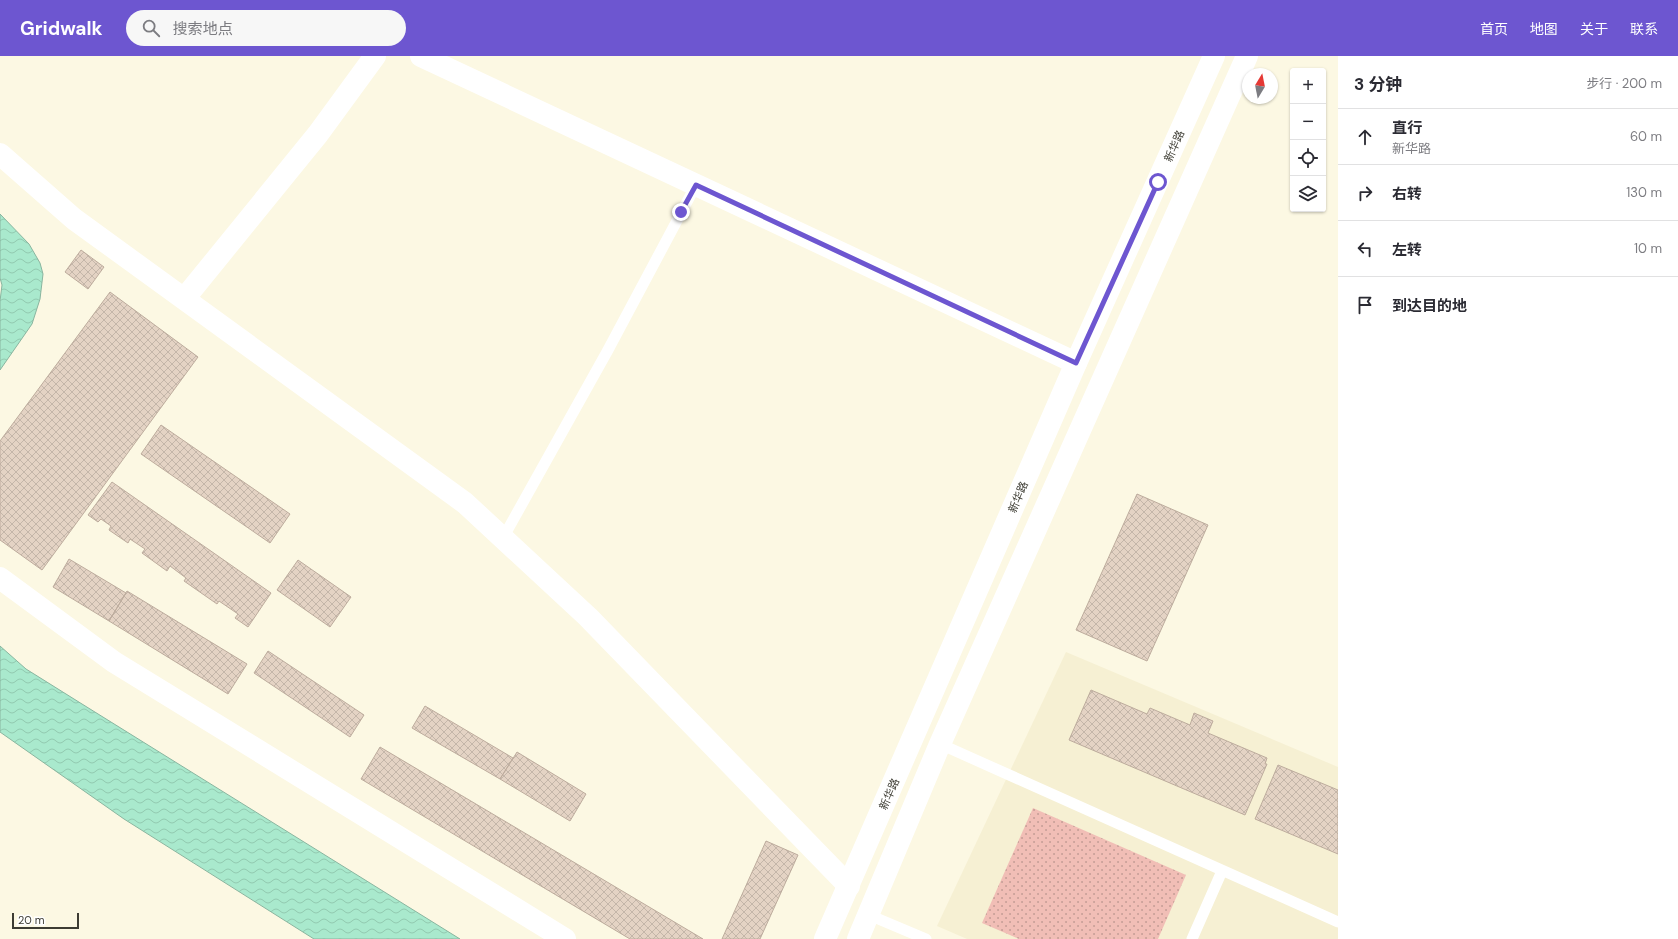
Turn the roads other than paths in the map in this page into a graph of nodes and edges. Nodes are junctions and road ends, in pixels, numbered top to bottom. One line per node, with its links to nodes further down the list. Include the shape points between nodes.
1 (375, 56): 7 (street, via 318,134)
2 (420, 56): 6 (street)
3 (1214, 56): 8 (street, 新华路)
4 (1247, 56): 11 (street)
5 (0, 154): 7 (street, via 74,219)
6 (696, 185): 8 (street); 9 (lane)
7 (184, 299): 9 (street, via 465,503)
8 (1076, 363): 13 (street, 新华路)
9 (503, 538): 13 (street, via 588,617)
10 (0, 578): 16 (street, via 114,662)
11 (940, 744): 12 (lane); 14 (street)
12 (1222, 871): 15 (lane); 20 (lane)
13 (849, 886): 17 (street, 新华路)
14 (869, 915): 18 (street); 19 (lane)
15 (1338, 922)
16 (565, 939)
17 (825, 939)
18 (858, 939)
19 (926, 939)
20 (1192, 939)

